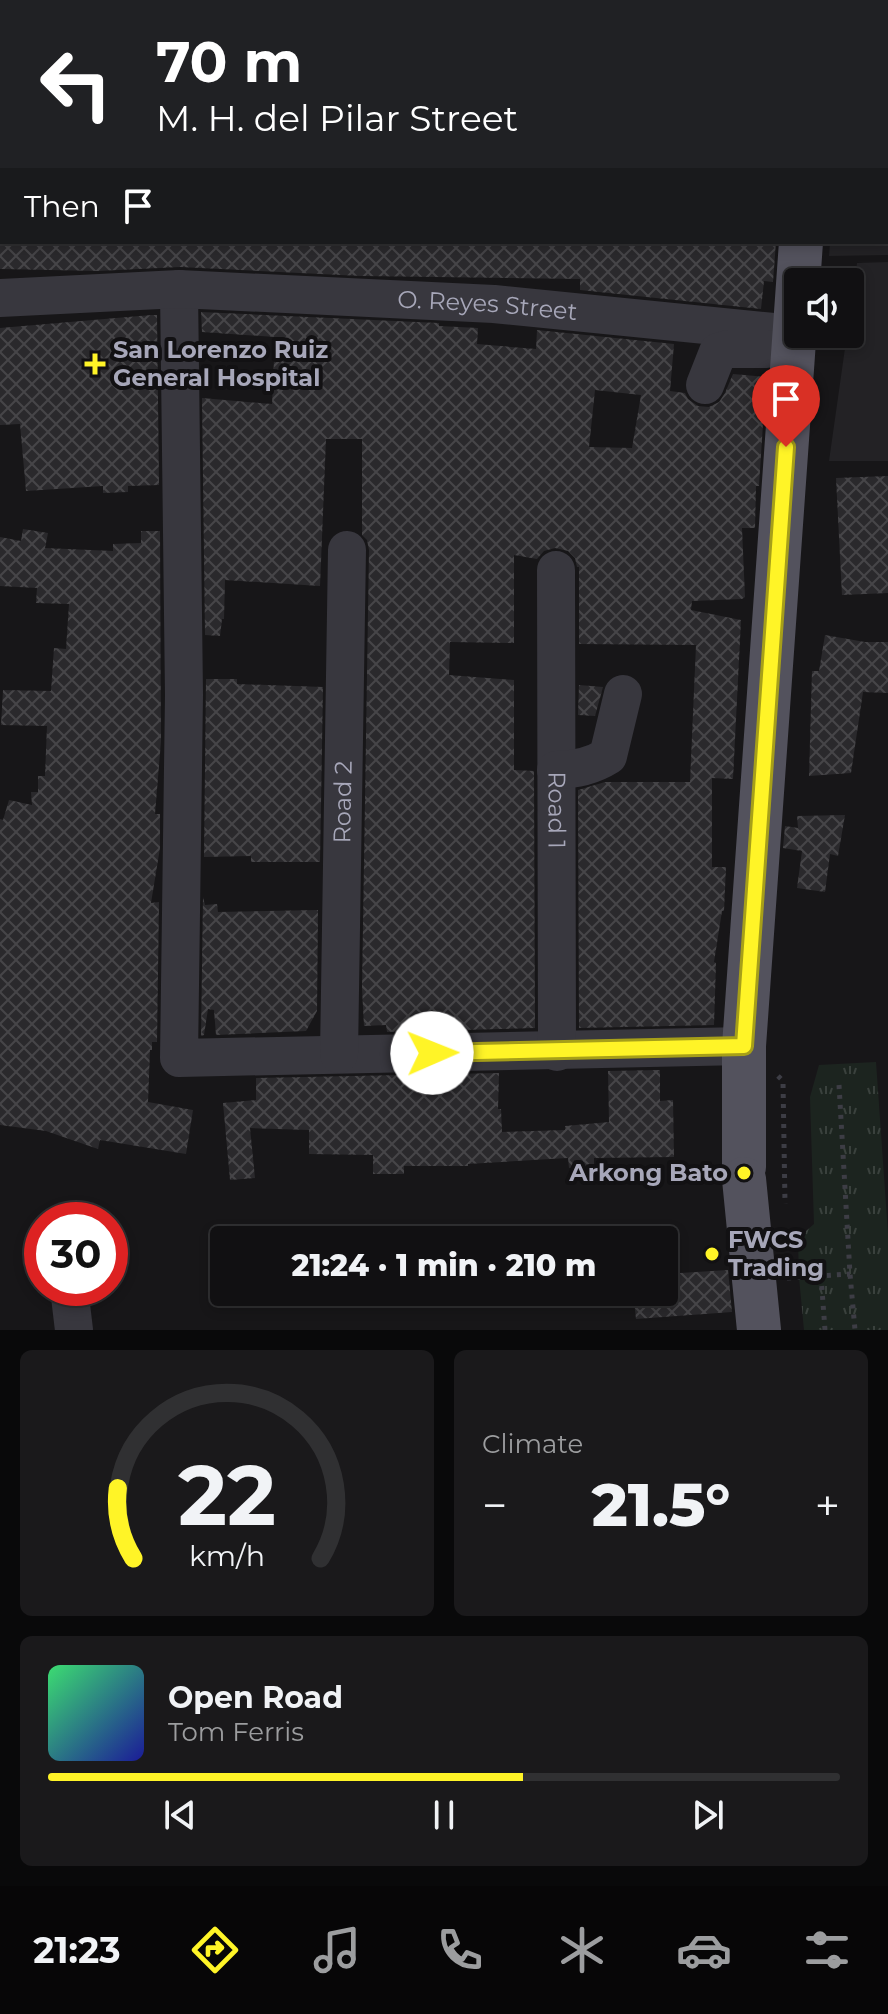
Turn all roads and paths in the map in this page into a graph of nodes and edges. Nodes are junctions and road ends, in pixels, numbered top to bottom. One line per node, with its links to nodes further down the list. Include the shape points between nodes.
1 (801, 244): 2 (main road)
2 (799, 268)
3 (179, 289): 4 (street, O. Reyes Street); 5 (street, O. Reyes Street, via 494,304); 15 (street, via 184,695 179,1058)
4 (0, 298)
5 (784, 341)
6 (784, 343): 8 (street, via 723,349)
7 (794, 348): 13 (main road)
8 (705, 385)
9 (347, 550): 15 (street, Road 2)
10 (556, 570): 12 (street, Road 1)
11 (623, 694): 12 (street, via 608,756 575,770)
12 (556, 770): 14 (street, Road 1)
13 (744, 1046): 14 (street); 22 (main road, via 744,1173)
14 (557, 1052): 15 (street)
15 (339, 1054)
16 (839, 1085): 17 (path)
17 (850, 1274): 18 (path); 24 (path)
18 (821, 1276): 19 (path); 23 (path)
19 (799, 1277)
20 (71, 1306): 21 (street)
21 (74, 1330)
22 (759, 1330)
23 (825, 1330)
24 (855, 1330)

